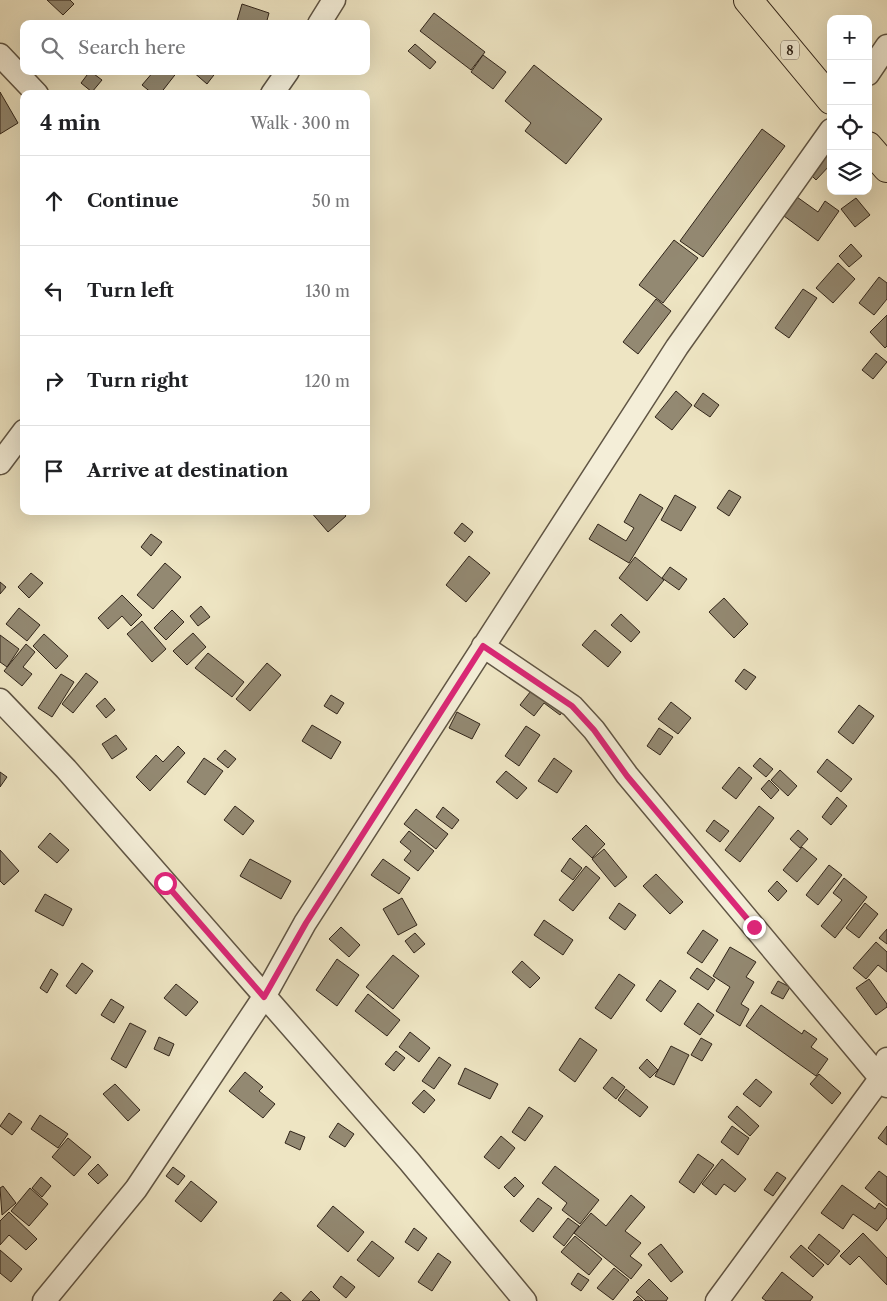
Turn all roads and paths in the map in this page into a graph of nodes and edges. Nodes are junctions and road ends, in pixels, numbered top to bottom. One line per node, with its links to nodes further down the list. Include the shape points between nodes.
1 (334, 0): 3 (street)
2 (748, 0): 10 (main road, 8)
3 (322, 20)
4 (887, 46): 6 (street)
5 (0, 55): 8 (street)
6 (872, 68)
7 (285, 75): 9 (street)
8 (33, 90)
9 (275, 90)
10 (827, 95)
11 (827, 136): 16 (street, via 678,347)
12 (871, 150): 13 (main road)
13 (887, 168)
14 (20, 435): 15 (street)
15 (0, 462)
16 (483, 646): 18 (street, via 306,923); 19 (street, via 572,706 627,776)
17 (0, 700): 18 (street, via 66,769)
18 (264, 997): 20 (street, via 136,1190); 21 (street, via 409,1161)
19 (885, 1075): 22 (street)
20 (44, 1301)
21 (525, 1301)
22 (717, 1301)

